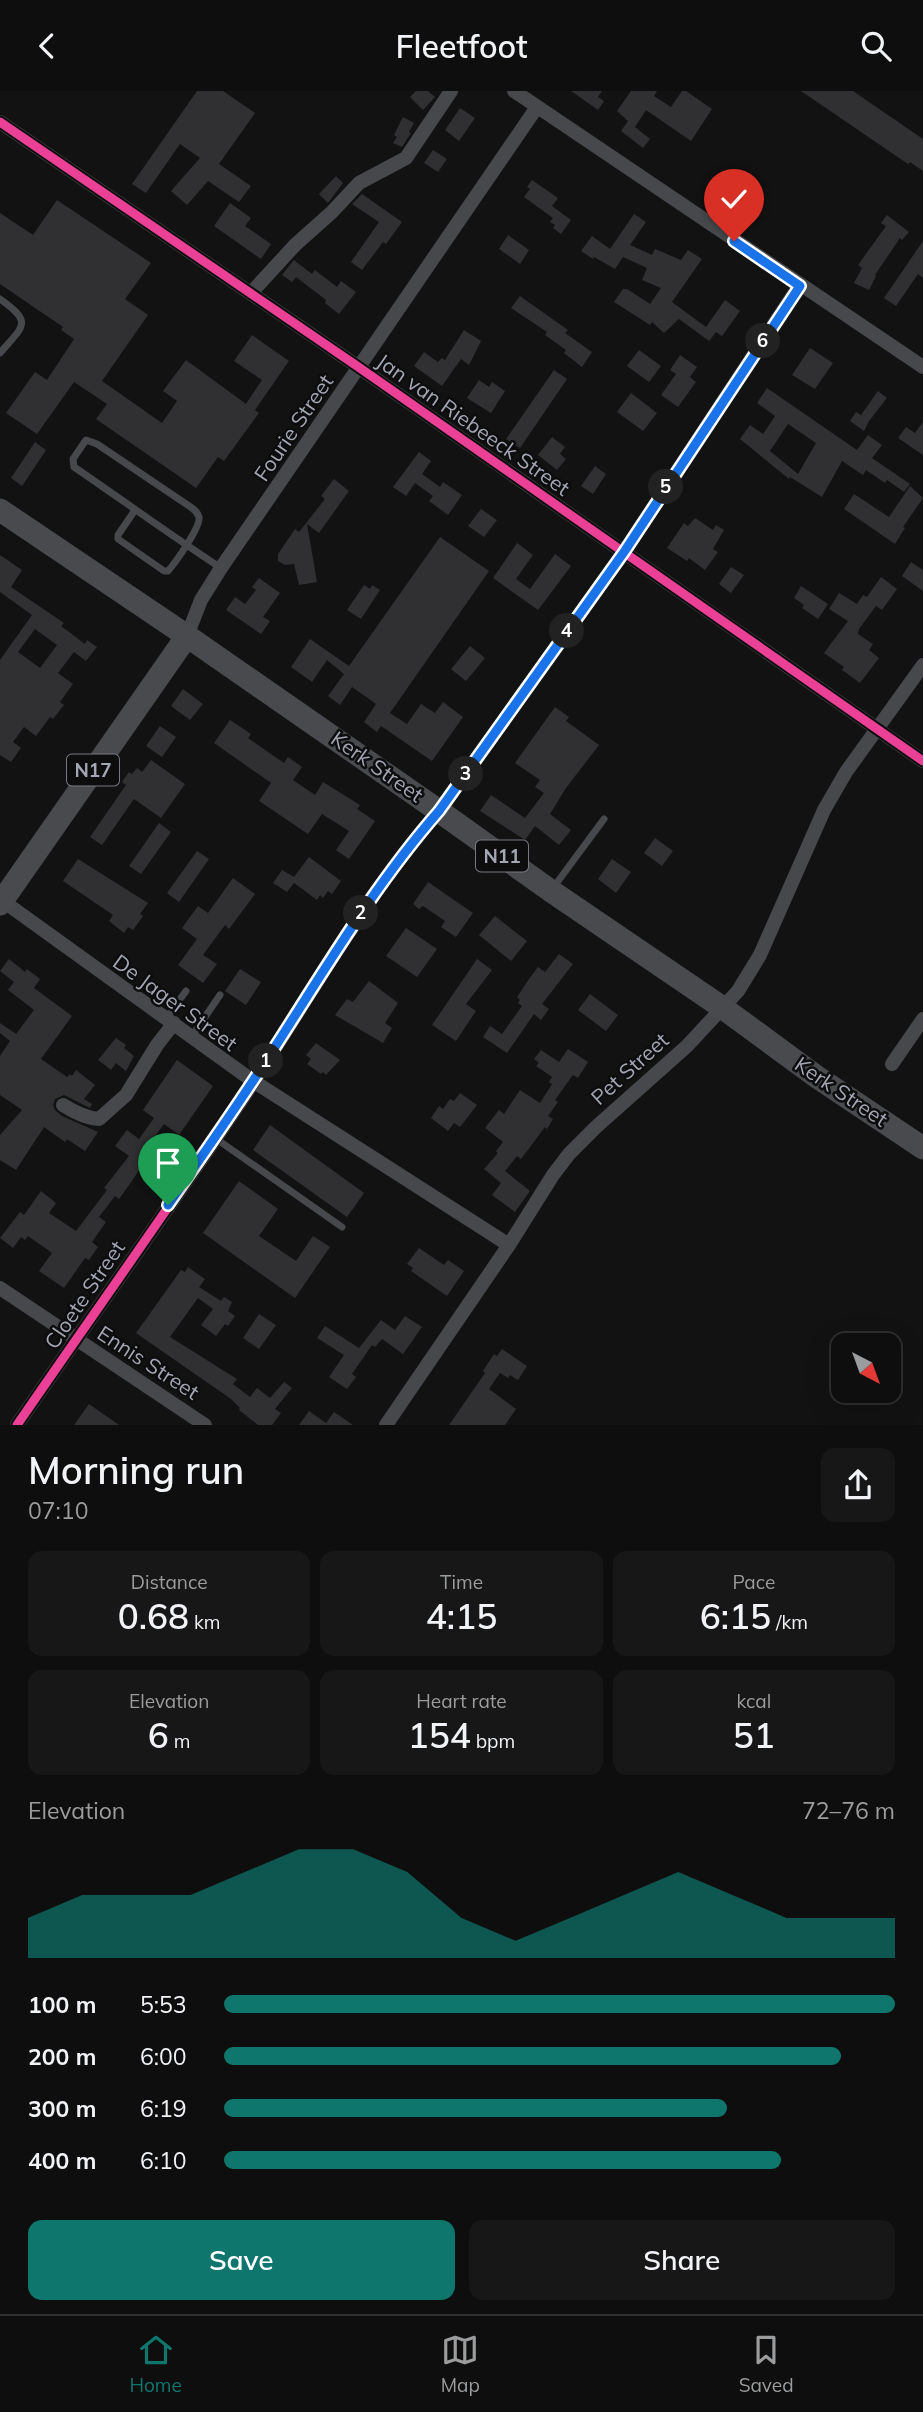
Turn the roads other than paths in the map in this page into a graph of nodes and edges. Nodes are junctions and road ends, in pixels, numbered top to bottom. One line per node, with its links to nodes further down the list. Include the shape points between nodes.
1 (452, 91): 6 (street, via 406,158 359,183)
2 (514, 91): 3 (street)
3 (536, 101): 5 (street); 9 (street, Fourie Street)
4 (0, 122): 6 (street, Jan van Riebeeck Street)
5 (800, 286): 10 (street); 14 (street, Cloete Street)
6 (251, 293): 9 (street, Jan van Riebeeck Street)
7 (0, 299): 8 (lane, via 19,312 22,322)
8 (0, 353)
9 (357, 366): 14 (street, Jan van Riebeeck Street); 15 (street, Fourie Street)
10 (923, 367)
11 (0, 510): 16 (highway, Kerk Street / N11)
12 (135, 510): 13 (lane); 13 (lane, via 118,535 121,542 164,572); 13 (lane, via 74,467 86,440 198,514)
13 (186, 545): 15 (lane)
14 (624, 552): 18 (street, Jan van Riebeeck Street); 20 (street, Cloete Street)
15 (221, 568): 16 (street, Fourie Street, via 201,600)
16 (187, 636): 20 (highway, Kerk Street / N11); 23 (highway, Fourie Street / N17)
17 (923, 665): 18 (street, Pet Street)
18 (877, 730): 19 (street, Jan van Riebeeck Street); 26 (street, Pet Street, via 824,810 760,955)
19 (923, 761)
20 (439, 811): 22 (highway, Kerk Street / N11); 31 (street, Cloete Street, via 366,904)
21 (604, 819): 22 (lane)
22 (551, 891): 26 (highway, Kerk Street / N11)
23 (1, 901): 28 (street, De Jager Street)
24 (186, 991): 28 (lane)
25 (220, 995): 29 (lane)
26 (723, 1007): 34 (highway, Kerk Street / N11); 36 (street, Pet Street, via 569,1154)
27 (923, 1019): 30 (street)
28 (170, 1020): 29 (street, De Jager Street); 32 (street, via 126,1095 99,1119)
29 (192, 1036): 31 (street, De Jager Street)
30 (892, 1064)
31 (253, 1081): 33 (street, Cloete Street); 36 (street, De Jager Street)
32 (63, 1105)
33 (214, 1138): 35 (lane); 38 (street, Cloete Street)
34 (923, 1148)
35 (342, 1227)
36 (509, 1245): 41 (street, Pet Street)
37 (0, 1288): 38 (street, Ennis Street)
38 (76, 1340): 39 (street, Cloete Street); 40 (street, Ennis Street)
39 (17, 1425)
40 (205, 1425)
41 (386, 1425)

